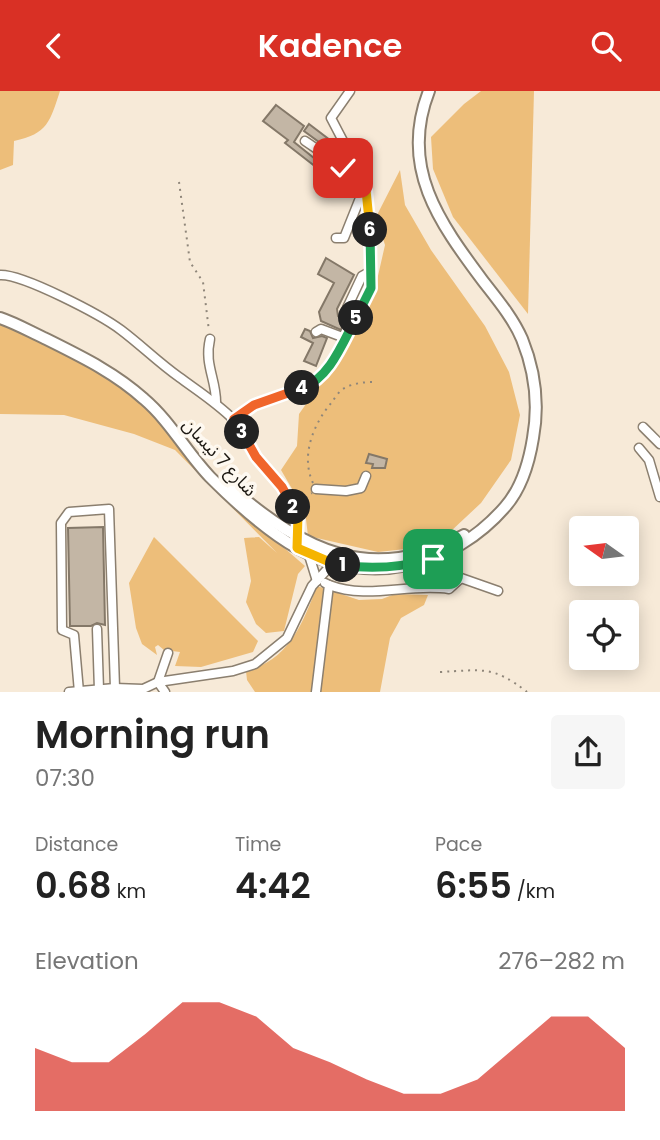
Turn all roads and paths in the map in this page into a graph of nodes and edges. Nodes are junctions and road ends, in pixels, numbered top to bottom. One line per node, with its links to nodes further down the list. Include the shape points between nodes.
1 (350, 91): 6 (street, via 331,118)
2 (421, 91): 26 (main road, شارع 7 نيسان, via 411,135 413,171 421,197 447,245 515,341 528,384 529,419 521,464 502,500 477,527 430,551 400,559 349,558)
3 (429, 91): 27 (main road, شارع 7 نيسان, via 418,135 420,169 428,195 453,241 522,338 535,383 536,419 528,467 507,505 481,532 433,559 388,568)
4 (305, 141): 6 (street)
5 (179, 182): 15 (path, via 190,262 203,282)
6 (365, 189): 7 (street, via 344,238); 8 (street)
7 (336, 238)
8 (371, 271): 10 (street, via 362,276); 14 (street, via 371,288)
9 (0, 275): 17 (street, via 41,286 118,328)
10 (347, 308)
11 (0, 310): 26 (main road, شارع 7 نيسان, via 98,357 152,395 212,469)
12 (0, 318): 26 (main road, شارع 7 نيسان, via 113,374 147,401 229,495 255,518)
13 (316, 332): 14 (street, via 321,329)
14 (345, 338): 18 (street, via 332,363 311,385 254,405)
15 (211, 339): 17 (street, via 208,366)
16 (375, 382): 23 (path, via 343,389 315,427 309,474)
17 (216, 402): 18 (street)
18 (234, 419): 25 (street)
19 (643, 426): 20 (street)
20 (660, 444)
21 (639, 448): 24 (street, via 649,460)
22 (366, 476): 23 (street, via 361,488)
23 (316, 489): 25 (path)
24 (660, 497)
25 (293, 507): 26 (street)
26 (301, 546): 27 (main road, شارع 7 نيسان); 28 (street)
27 (332, 563): 28 (street)
28 (318, 580): 29 (street); 34 (street, via 287,638 254,664)
29 (329, 585): 30 (street, via 365,593 430,586 449,589 461,578); 42 (street)
30 (498, 591)
31 (97, 629): 36 (street)
32 (168, 653): 34 (street)
33 (440, 672): 43 (path, via 486,670 508,677)
34 (158, 682): 38 (street); 41 (street)
35 (115, 688): 36 (street); 37 (street); 40 (street, via 109,509 69,512 61,523 62,630 74,635)
36 (99, 689): 40 (street)
37 (125, 690): 38 (street)
38 (143, 691)
39 (71, 692): 40 (street)
40 (79, 692)
41 (165, 692)
42 (316, 692)
43 (527, 692)

